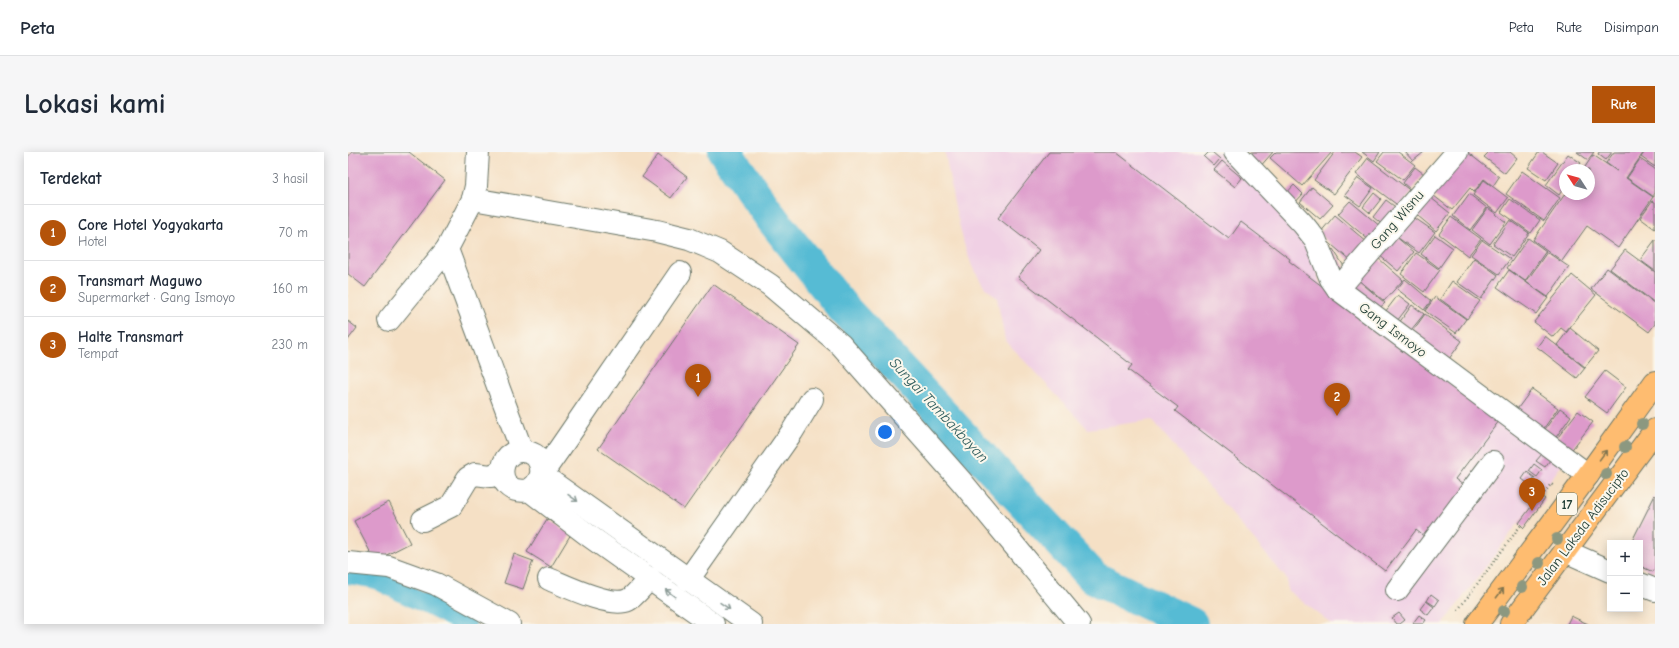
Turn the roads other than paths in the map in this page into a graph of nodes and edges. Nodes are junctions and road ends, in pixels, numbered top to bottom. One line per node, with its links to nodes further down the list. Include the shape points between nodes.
1 (478, 152): 4 (street)
2 (1235, 152): 7 (street, Gang Ismoyo, via 1315,239 1331,279)
3 (1457, 152): 7 (street, Gang Wisnu)
4 (473, 199): 5 (street); 33 (street, via 657,231 689,239 720,252 770,285 840,345 962,482)
5 (443, 254): 8 (street); 12 (street)
6 (680, 273): 14 (street)
7 (1338, 289): 16 (street, Gang Ismoyo)
8 (389, 320)
9 (1655, 382): 16 (highway, Jalan Laksda Adisucipto / 17, one-way to 9)
10 (812, 399): 26 (street)
11 (1655, 430): 20 (highway, Jalan Laksda Adisucipto / 17)
12 (518, 451): 14 (street, via 534,455 539,460); 15 (street, via 505,460)
13 (1493, 462): 27 (street)
14 (540, 474): 15 (street, via 516,491 510,488); 17 (street, one-way to 17); 19 (street)
15 (500, 475): 18 (street, via 475,474 468,478 451,506)
16 (1588, 475): 34 (highway, Jalan Laksda Adisucipto / 17, one-way to 16)
17 (600, 517): 19 (street); 26 (street)
18 (423, 520)
19 (588, 535): 23 (street)
20 (1565, 552): 22 (street); 35 (highway, Jalan Laksda Adisucipto / 17)
21 (348, 563): 30 (street, via 389,567 429,582)
22 (1607, 570)
23 (650, 578): 24 (street, via 628,600 618,601 596,598); 29 (street, one-way to 23)
24 (549, 579)
25 (1643, 585): 28 (street)
26 (697, 586): 29 (street); 32 (street, one-way to 32)
27 (1396, 590)
28 (1655, 590)
29 (692, 610): 31 (street)
30 (509, 624)
31 (713, 624)
32 (751, 624)
33 (1079, 624)
34 (1477, 624)
35 (1511, 624)

